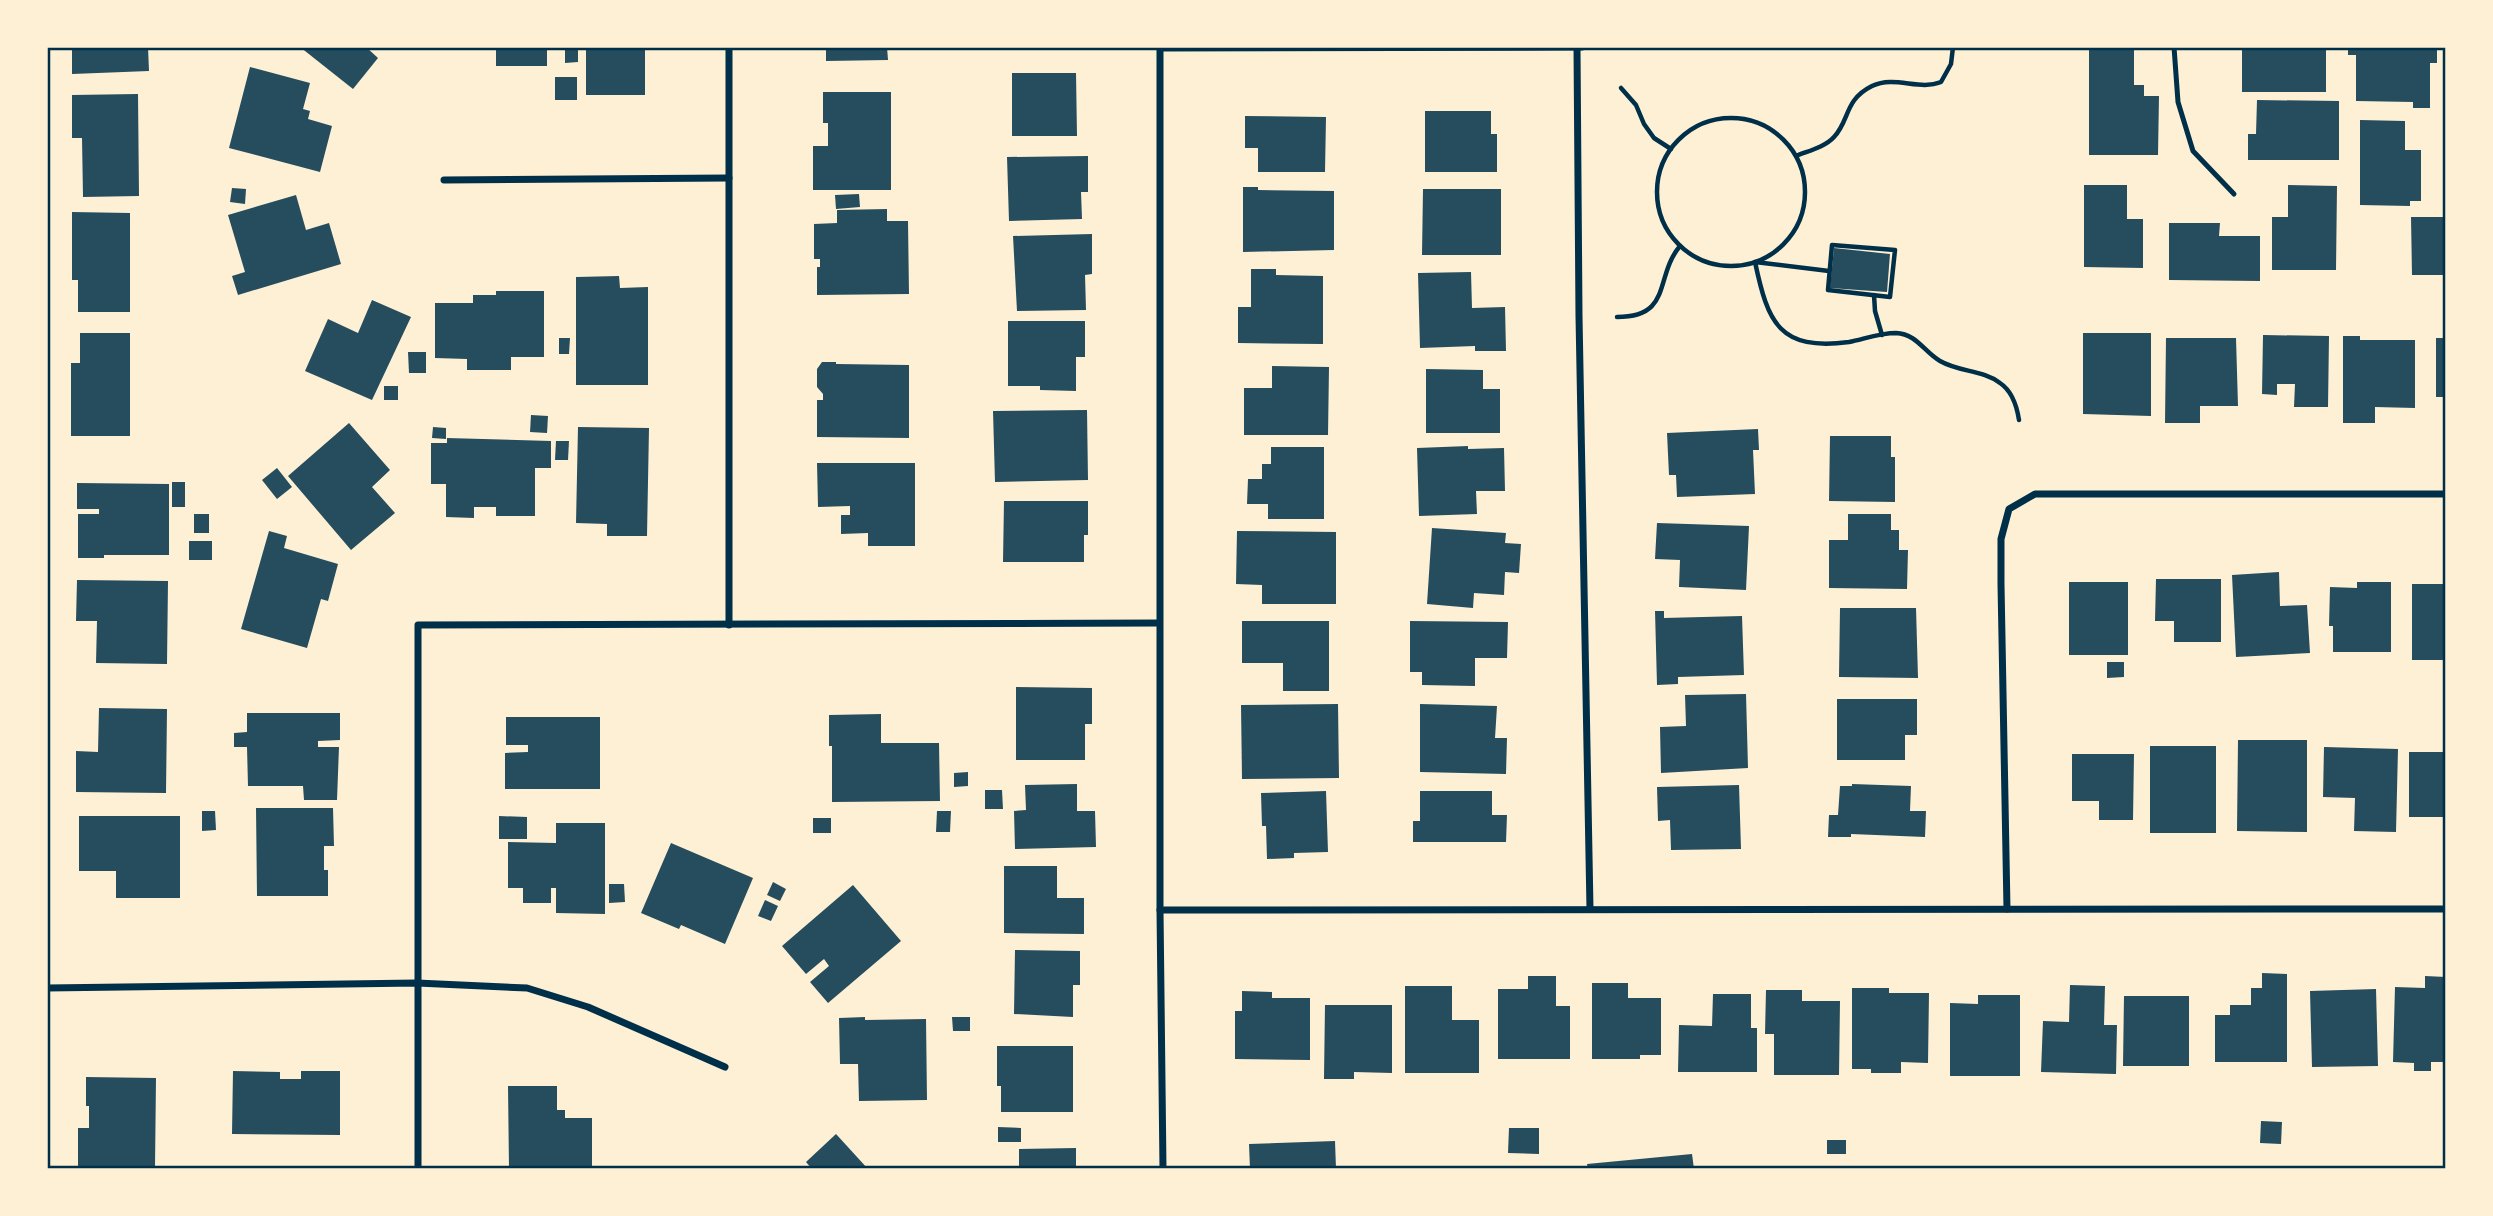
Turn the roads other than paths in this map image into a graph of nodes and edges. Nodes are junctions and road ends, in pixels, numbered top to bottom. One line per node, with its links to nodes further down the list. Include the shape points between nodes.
1 (729, 47): 5 (street)
2 (1578, 47): 4 (street); 11 (street)
3 (2174, 47): 7 (lane, via 2178,102 2193,151)
4 (1160, 48): 9 (street)
5 (729, 178): 6 (street); 10 (street)
6 (444, 180)
7 (2234, 194)
8 (2446, 494): 12 (street, via 2035,494 2009,509 2001,539)
9 (1159, 623): 10 (street); 14 (street)
10 (729, 625): 15 (street, via 418,625)
11 (1590, 909): 12 (street); 14 (street)
12 (2007, 909): 13 (street)
13 (2446, 909)
14 (1160, 910): 19 (street)
15 (417, 983): 16 (street); 17 (street, via 527,988 588,1007); 18 (street)
16 (47, 988)
17 (725, 1068)
18 (418, 1169)
19 (1163, 1169)

